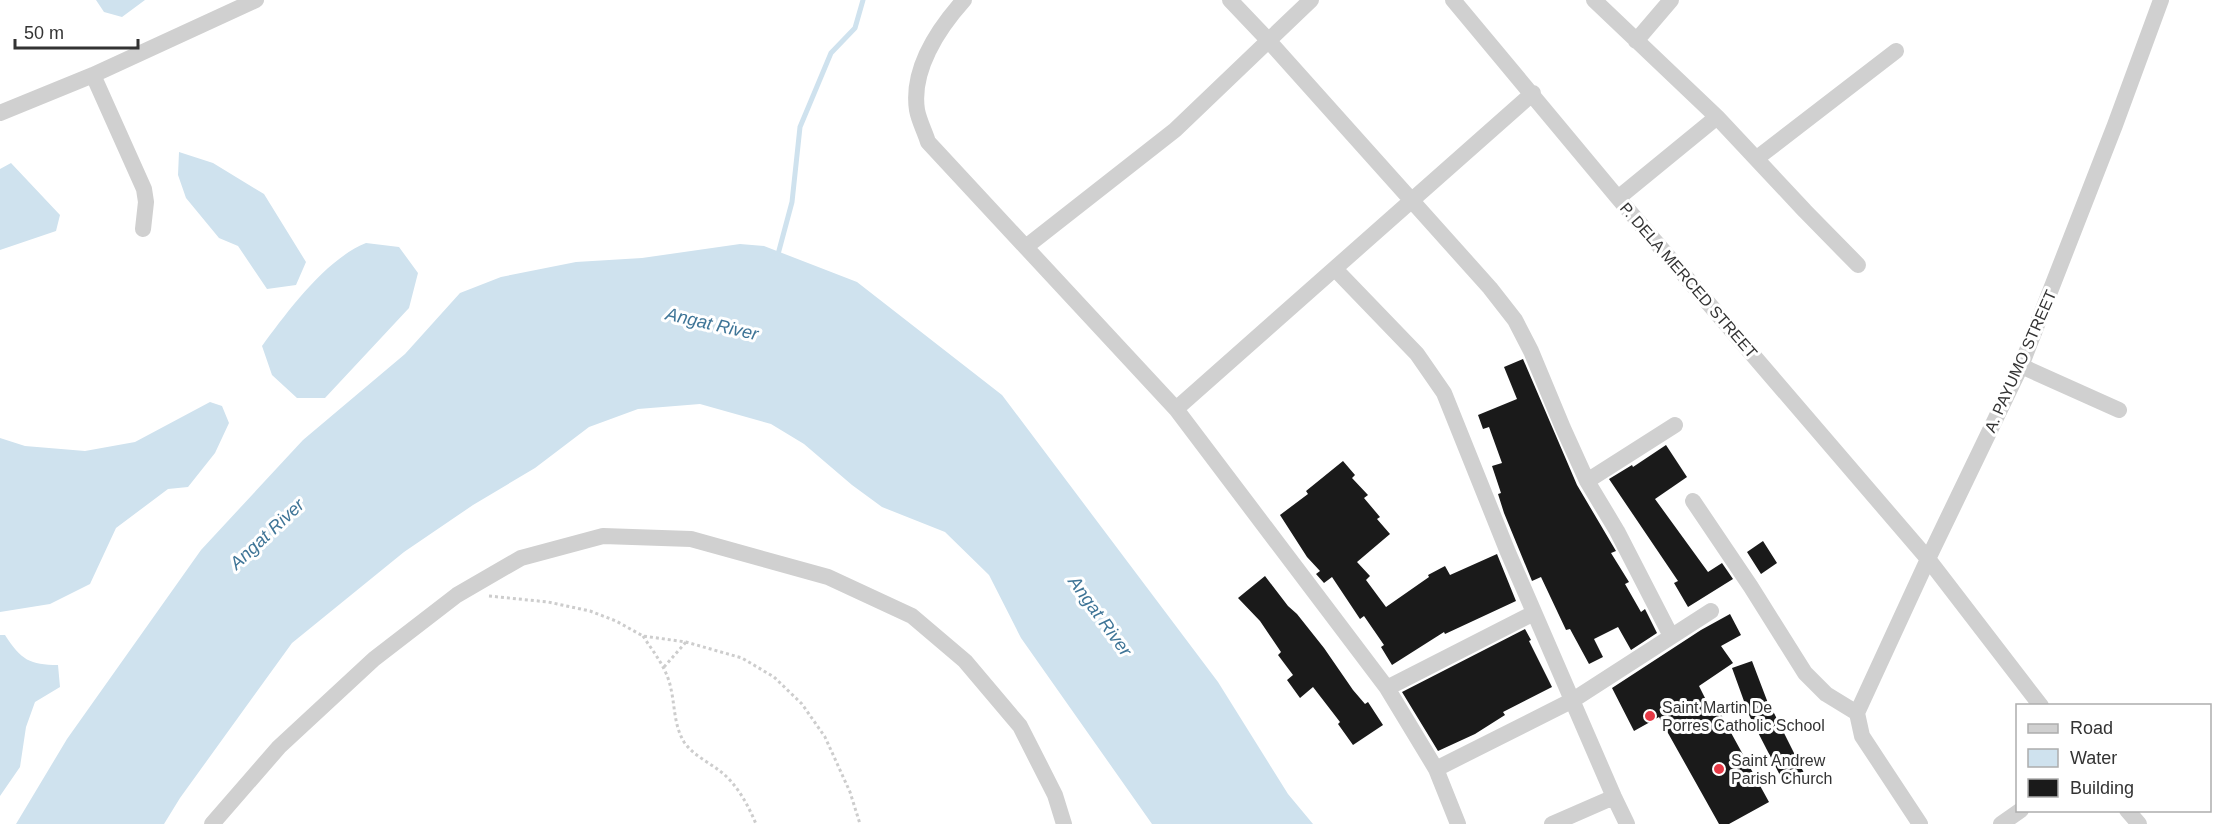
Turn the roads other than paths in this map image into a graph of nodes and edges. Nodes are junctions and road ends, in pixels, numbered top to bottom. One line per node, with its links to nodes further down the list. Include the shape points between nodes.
1 (256, 0): 12 (street)
2 (964, 0): 20 (street, via 943,24 918,78 917,111 928,142)
3 (1230, 0): 9 (street)
4 (1311, 0): 9 (street)
5 (1453, 0): 13 (street, P. DELA MERCED STREET)
6 (1594, 0): 10 (street)
7 (1671, 0): 10 (street)
8 (2161, 0): 23 (street, A. PAYUMO STREET)
9 (1268, 40): 18 (street); 20 (street, via 1175,130)
10 (1636, 41): 15 (street)
11 (1896, 51): 16 (street)
12 (93, 75): 14 (street); 19 (street, via 144,189)
13 (1533, 93): 17 (street, P. DELA MERCED STREET); 18 (street)
14 (0, 113)
15 (1717, 117): 16 (street); 17 (street)
16 (1757, 158): 21 (street)
17 (1618, 198): 29 (street, P. DELA MERCED STREET)
18 (1412, 202): 22 (street); 27 (street, via 1515,320)
19 (143, 229)
20 (1027, 246): 24 (street)
21 (1858, 265)
22 (1336, 270): 24 (street); 31 (street, via 1417,354 1444,393)
23 (2021, 366): 25 (street); 29 (street, A. PAYUMO STREET)
24 (1176, 409): 33 (street)
25 (2119, 410)
26 (1675, 425): 27 (street)
27 (1587, 481): 32 (street)
28 (1693, 501): 36 (street, via 1805,673 1826,694)
29 (1928, 559): 35 (street, P. DELA MERCED STREET); 36 (street, A. PAYUMO STREET)
30 (1711, 611): 32 (street)
31 (1534, 613): 33 (street); 34 (street)
32 (1671, 636): 34 (street)
33 (1387, 688): 37 (street)
34 (1572, 700): 37 (street); 38 (street)
35 (2040, 704)
36 (1857, 713): 46 (street, via 1862,736)
37 (1436, 770): 43 (street)
38 (1614, 797): 44 (street); 45 (street)
39 (2018, 812): 47 (street)
40 (2129, 812): 48 (street)
41 (213, 824): 42 (street, via 279,747 375,659 458,595 521,558 603,536 691,539 828,577 912,616 965,661 1020,726 1055,795)
42 (1064, 824)
43 (1458, 824)
44 (1552, 824)
45 (1627, 824)
46 (1920, 824)
47 (2001, 824)
48 (2139, 824)

